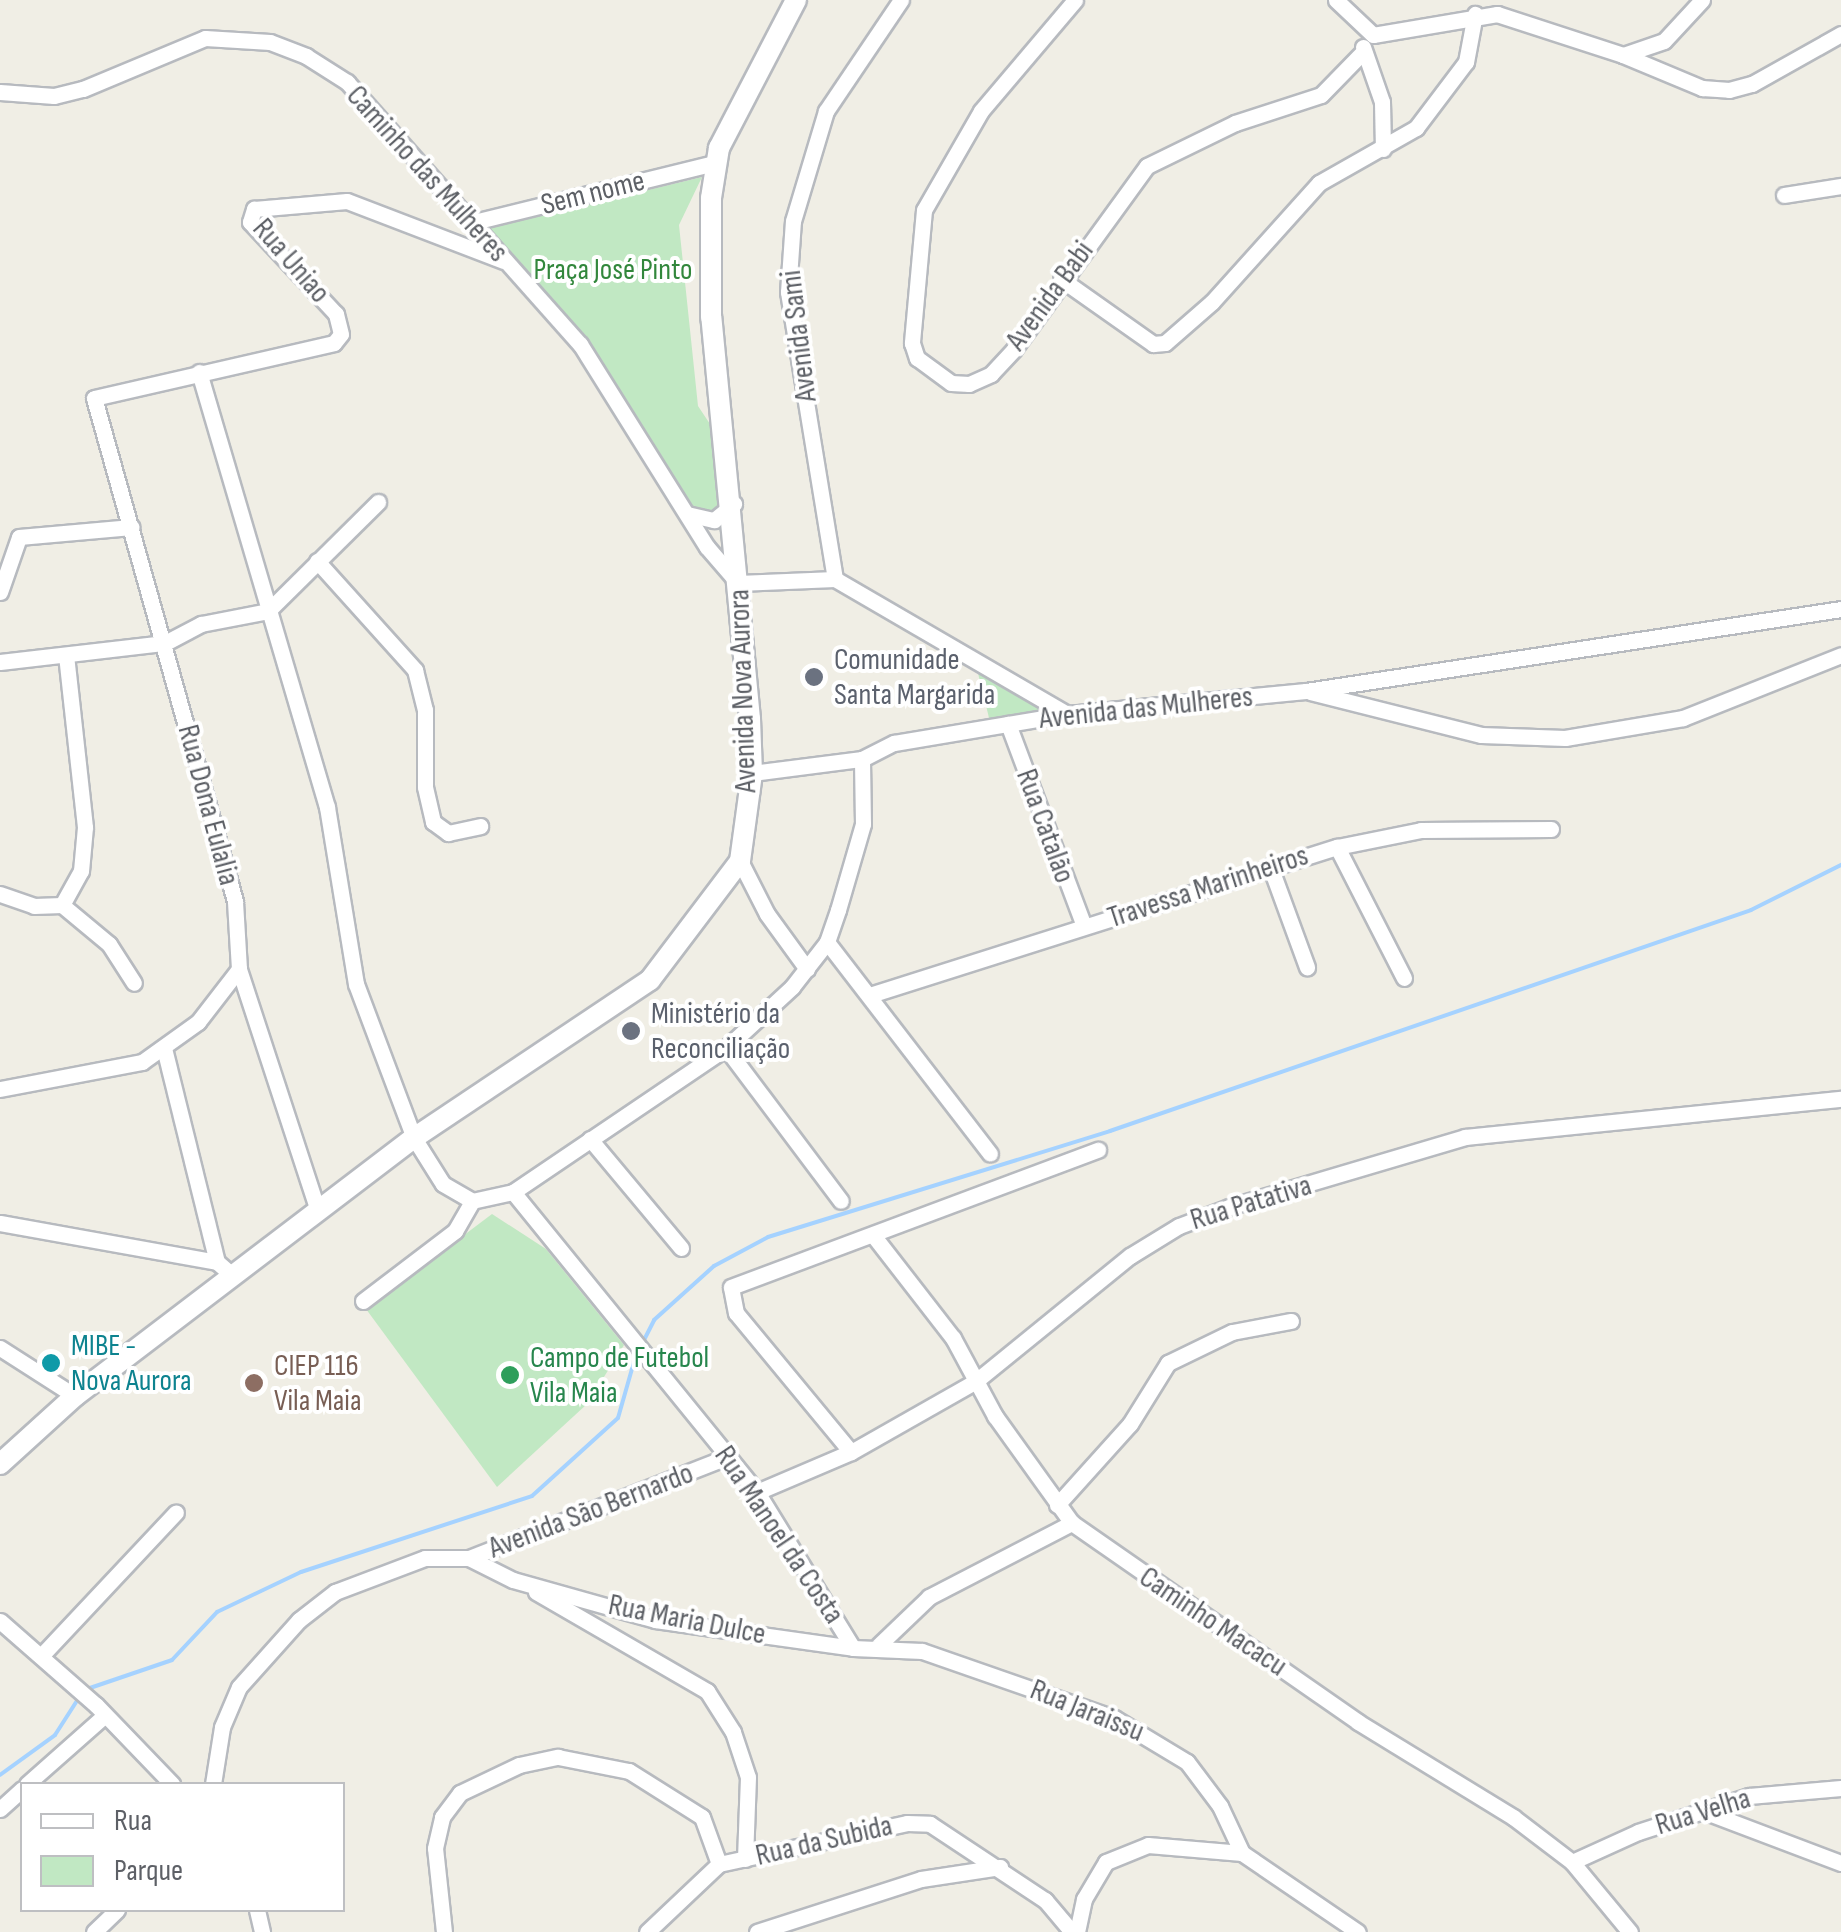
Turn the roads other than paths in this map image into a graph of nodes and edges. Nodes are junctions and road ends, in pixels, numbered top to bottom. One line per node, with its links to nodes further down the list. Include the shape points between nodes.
1 (796, 0): 13 (street, Avenida Nova Aurora, via 768,43)
2 (901, 0): 25 (street, Avenida Sami, via 826,111 792,220 790,310)
3 (1074, 0): 18 (street, Avenida Babi, via 981,111 934,186 918,234 911,328 917,358 951,383 991,374)
4 (1336, 0): 7 (street)
5 (1702, 0): 10 (street, via 1664,41)
6 (1474, 14): 7 (street, via 1386,36); 10 (street, via 1530,21); 12 (street, via 1472,47 1460,71 1416,128)
7 (1364, 33): 9 (street)
8 (1841, 34): 10 (street, via 1729,90 1702,88)
9 (1363, 52): 12 (street, via 1382,102); 18 (street, Avenida Babi, via 1321,96 1235,123 1148,166)
10 (1623, 55)
11 (0, 92): 16 (street, Caminho das Mulheres, via 54,96 82,89 205,38 270,42 347,82)
12 (1383, 150): 18 (street, via 1335,170 1212,302 1160,345)
13 (716, 162): 16 (street, Sem nome); 21 (street, Avenida Nova Aurora, via 708,272)
14 (1841, 186): 15 (street)
15 (1784, 195)
16 (470, 222): 17 (street, Caminho das Mulheres)
17 (503, 261): 19 (street, Rua Uniao, via 347,201 250,212 250,222 336,314 341,334 323,350); 22 (street, Caminho das Mulheres, via 605,378)
18 (1061, 279)
19 (199, 372): 23 (street, Rua Dona Eulalia, via 94,398); 29 (street)
20 (378, 502): 24 (street)
21 (734, 504): 22 (street, via 714,520); 26 (street, Avenida Nova Aurora)
22 (687, 514): 26 (street, Caminho das Mulheres)
23 (132, 527): 27 (street, via 19,536); 30 (street, Rua Dona Eulalia)
24 (318, 562): 29 (street); 39 (street, via 415,670 425,710 425,787 433,822 448,834)
25 (835, 579): 26 (street); 35 (street)
26 (738, 583): 38 (street, Avenida Nova Aurora)
27 (0, 592)
28 (1841, 609): 34 (street, Avenida das Mulheres)
29 (268, 610): 30 (street, via 201,624); 58 (street, via 328,807 356,984)
30 (165, 643): 31 (street); 50 (street, Rua Dona Eulalia, via 235,900)
31 (66, 655): 33 (street); 45 (street, via 86,827 80,871)
32 (1841, 655): 34 (street, Avenida das Mulheres, via 1683,718 1566,738 1482,735)
33 (0, 662)
34 (1306, 691): 35 (street, Avenida das Mulheres)
35 (1067, 714): 36 (street, Avenida das Mulheres)
36 (1008, 724): 37 (street, Avenida das Mulheres, via 894,743); 46 (street, Rua Catalão)
37 (862, 759): 38 (street, Avenida das Mulheres); 47 (street, via 862,824)
38 (752, 773): 42 (street, Avenida Nova Aurora)
39 (480, 826)
40 (1551, 829): 41 (street, Travessa Marinheiros, via 1435,829)
41 (1337, 847): 43 (street, Travessa Marinheiros); 51 (street)
42 (740, 861): 49 (street); 58 (street, Avenida Nova Aurora, via 650,980)
43 (1270, 866): 46 (street, Travessa Marinheiros); 48 (street)
44 (0, 894): 45 (street, via 34,906)
45 (62, 905): 52 (street, via 109,944)
46 (1084, 926): 53 (street, Travessa Marinheiros)
47 (827, 942): 49 (street); 53 (street)
48 (1307, 966)
49 (807, 969): 55 (street)
50 (239, 970): 54 (street, via 198,1022); 65 (street, Rua Dona Eulalia)
51 (1404, 978)
52 (134, 983)
53 (873, 994): 61 (street)
54 (164, 1048): 56 (street, via 142,1062); 69 (street)
55 (726, 1048): 59 (street); 64 (street)
56 (0, 1089)
57 (1841, 1099): 73 (street, Rua Patativa, via 1466,1137 1179,1226 1130,1256)
58 (414, 1138): 63 (street, via 444,1184); 65 (street, Avenida Nova Aurora)
59 (590, 1139): 62 (street); 68 (street)
60 (1098, 1150): 67 (street)
61 (990, 1154)
62 (513, 1192): 63 (street); 76 (street, Rua Manoel da Costa)
63 (472, 1201): 70 (street, via 455,1231)
64 (842, 1201)
65 (318, 1211): 69 (street, Avenida Nova Aurora)
66 (0, 1224): 69 (street)
67 (872, 1235): 73 (street, Caminho Macacu, via 953,1338); 75 (street, via 741,1280 729,1296)
68 (681, 1248)
69 (225, 1269): 74 (street, Avenida Nova Aurora)
70 (364, 1301)
71 (1291, 1321): 79 (street, via 1232,1332 1168,1363 1130,1424)
72 (0, 1348): 74 (street)
73 (976, 1381): 75 (street, Rua Patativa); 79 (street, Caminho Macacu)
74 (75, 1396): 77 (street, Avenida Nova Aurora)
75 (850, 1452): 78 (street, Rua Patativa)
76 (729, 1456): 78 (street, Rua Manoel da Costa); 82 (street, Avenida São Bernardo)
77 (0, 1464)
78 (757, 1492): 86 (street, Rua Manoel da Costa)
79 (1058, 1505): 81 (street, Caminho Macacu)
80 (176, 1512): 87 (street)
81 (1072, 1523): 85 (street, via 929,1597); 98 (street, Caminho Macacu)
82 (469, 1558): 83 (street, Rua Maria Dulce); 91 (street, Avenida São Bernardo, via 425,1558 380,1570 334,1592 299,1620 239,1686 222,1727)
83 (513, 1580): 86 (street, Rua Maria Dulce, via 655,1620); 97 (street, via 664,1660 707,1691 733,1732 748,1777)
84 (0, 1621): 87 (street)
85 (879, 1644): 86 (street, Rua Jaraissu); 96 (street, Rua Jaraissu, via 922,1651 1041,1691 1154,1738 1202,1779)
86 (852, 1648)
87 (40, 1656): 88 (street)
88 (101, 1710): 89 (street); 90 (street)
89 (29, 1782)
90 (170, 1782)
91 (213, 1782)
92 (1841, 1788): 95 (street, Rua Velha, via 1782,1790)
93 (20, 1791): 94 (street)
94 (0, 1809)
95 (1706, 1812): 98 (street, Rua Velha, via 1638,1832); 99 (street)
96 (1242, 1853): 107 (street, via 1148,1846 1119,1852 1092,1878); 108 (street)
97 (745, 1859): 100 (street, Rua da Subida); 101 (street, Rua da Subida, via 907,1823 950,1833)
98 (1572, 1862): 109 (street, Caminho Macacu)
99 (1841, 1863)
100 (719, 1864): 104 (street, via 702,1817 629,1771 558,1757 519,1766 460,1793 442,1817 435,1848); 105 (street)
101 (1000, 1867): 106 (street, via 921,1879); 107 (street, Rua da Subida, via 1046,1900)
102 (115, 1912): 103 (street)
103 (94, 1932)
104 (444, 1932)
105 (647, 1932)
106 (757, 1932)
107 (1074, 1932)
108 (1358, 1932)
109 (1630, 1932)

